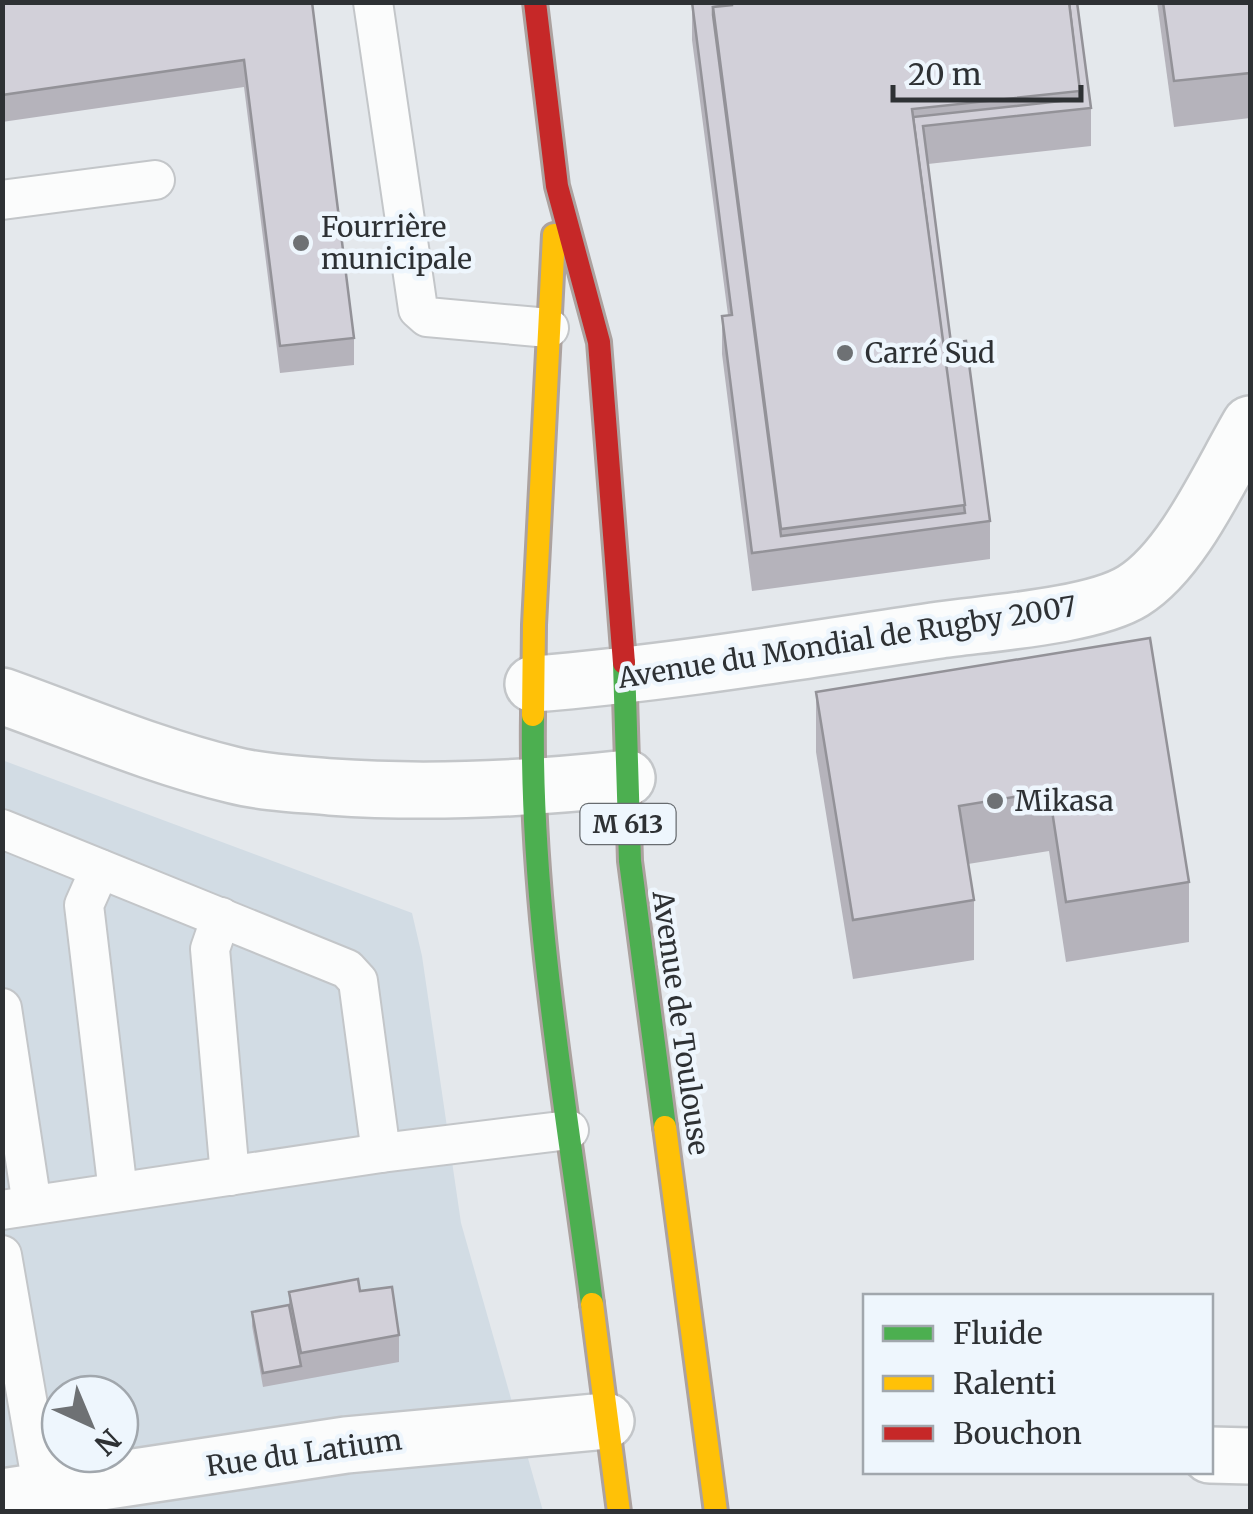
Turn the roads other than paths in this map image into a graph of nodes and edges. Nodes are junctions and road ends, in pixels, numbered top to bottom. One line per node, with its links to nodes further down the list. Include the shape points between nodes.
1 (374, 2): 6 (lane, via 418,309 427,317)
2 (535, 2): 4 (main road, Avenue de Toulouse / M 613)
3 (155, 180): 5 (lane)
4 (557, 186): 6 (main road, Avenue de Toulouse / M 613); 8 (main road, Avenue de Toulouse / M 613, via 599,342)
5 (2, 200)
6 (548, 328): 9 (main road, Avenue de Toulouse / M 613)
7 (1250, 424): 8 (street, Avenue du Mondial de Rugby 2007, via 1172,556 1132,592 1077,610)
8 (625, 677): 9 (street, Avenue du Mondial de Rugby 2007); 11 (main road, Avenue de Toulouse / M 613)
9 (534, 684): 12 (main road, Avenue de Toulouse / M 613)
10 (2, 696): 12 (street, via 234,776 370,790)
11 (626, 778): 12 (street); 28 (main road, Avenue de Toulouse / M 613, via 632,883)
12 (532, 788): 17 (main road, Avenue de Toulouse / M 613)
13 (2, 828): 14 (lane)
14 (100, 869): 15 (lane); 20 (lane, via 84,904)
15 (221, 918): 18 (lane, via 346,969 358,981); 19 (lane, via 210,948)
16 (2, 1008): 21 (lane)
17 (569, 1130): 18 (lane); 23 (main road, Avenue de Toulouse / M 613)
18 (381, 1153): 19 (lane)
19 (230, 1176): 20 (lane)
20 (118, 1192): 21 (lane)
21 (17, 1207)
22 (2, 1254): 26 (lane)
23 (606, 1421): 26 (street, Rue du Latium, via 346,1445); 27 (main road, Avenue de Toulouse / M 613)
24 (1213, 1456): 25 (street)
25 (1250, 1456)
26 (23, 1494)
27 (619, 1512)
28 (716, 1512)

